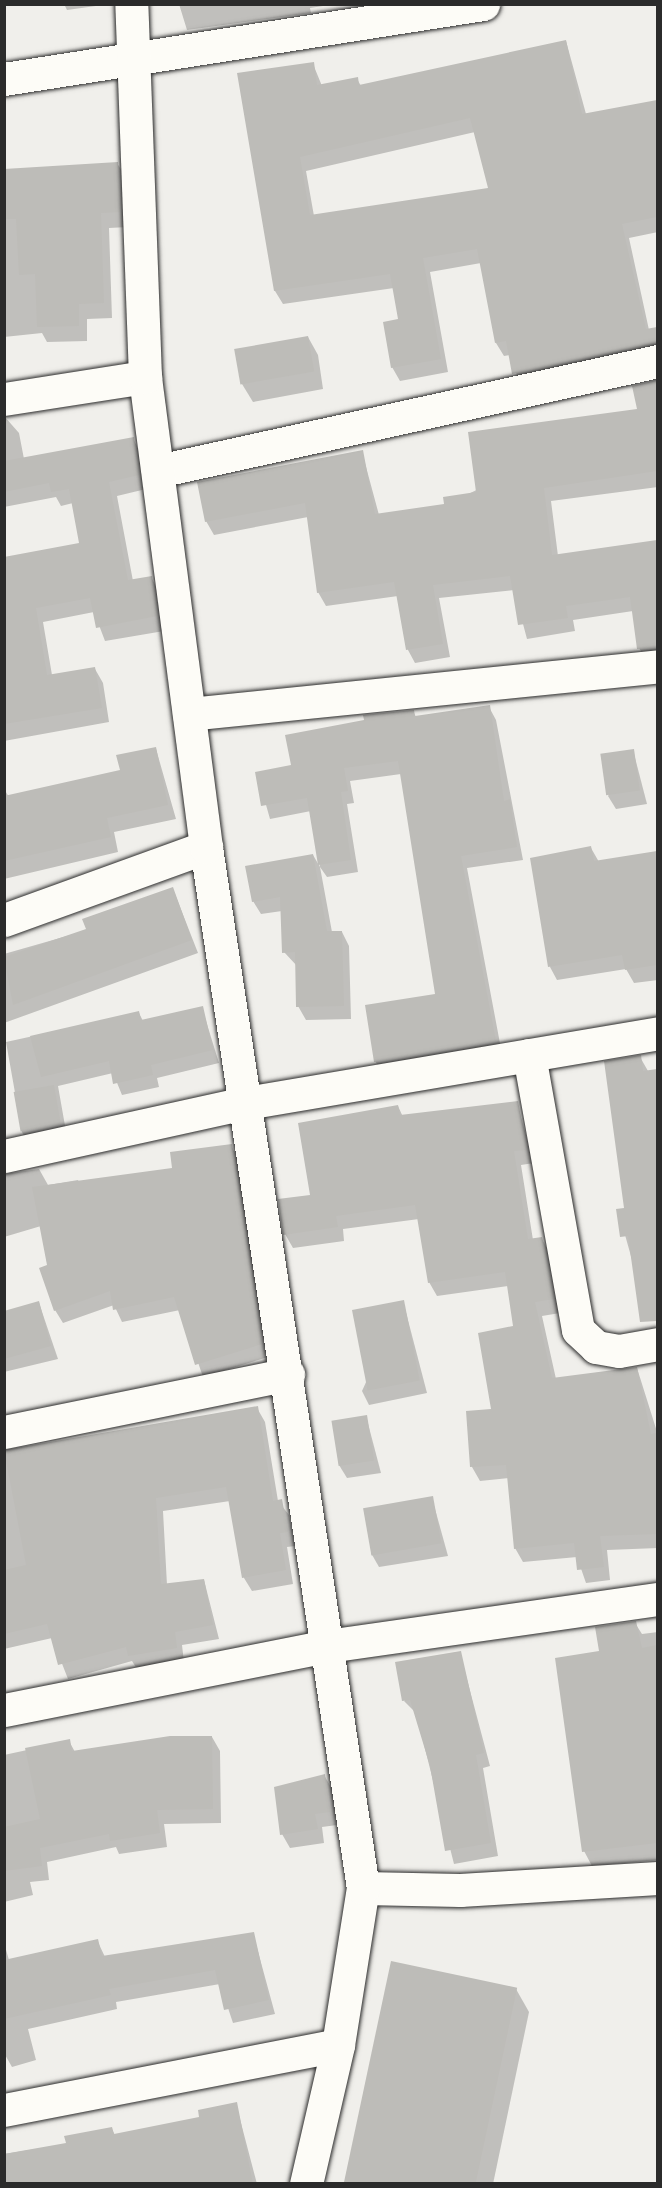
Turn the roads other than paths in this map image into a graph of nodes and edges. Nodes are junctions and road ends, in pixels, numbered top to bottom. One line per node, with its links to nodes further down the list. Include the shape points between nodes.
1 (131, 4): 3 (street)
2 (483, 4): 3 (street)
3 (134, 63): 4 (street); 6 (street)
4 (4, 79)
5 (657, 361): 8 (street)
6 (146, 377): 7 (street); 8 (street)
7 (4, 399)
8 (158, 471): 10 (street)
9 (657, 666): 10 (street)
10 (189, 714): 11 (street)
11 (206, 847): 12 (street); 15 (street)
12 (4, 920)
13 (657, 1033): 14 (street)
14 (529, 1055): 15 (street); 17 (street, via 578,1330 596,1347 619,1351)
15 (246, 1103): 16 (street); 18 (street)
16 (4, 1156)
17 (657, 1344)
18 (288, 1374): 19 (street); 21 (street)
19 (4, 1432)
20 (657, 1599): 21 (street)
21 (327, 1646): 22 (street); 24 (street)
22 (4, 1710)
23 (657, 1878): 24 (street, via 460,1890)
24 (363, 1888): 25 (street)
25 (338, 2045): 26 (street); 27 (street)
26 (4, 2110)
27 (306, 2184)

